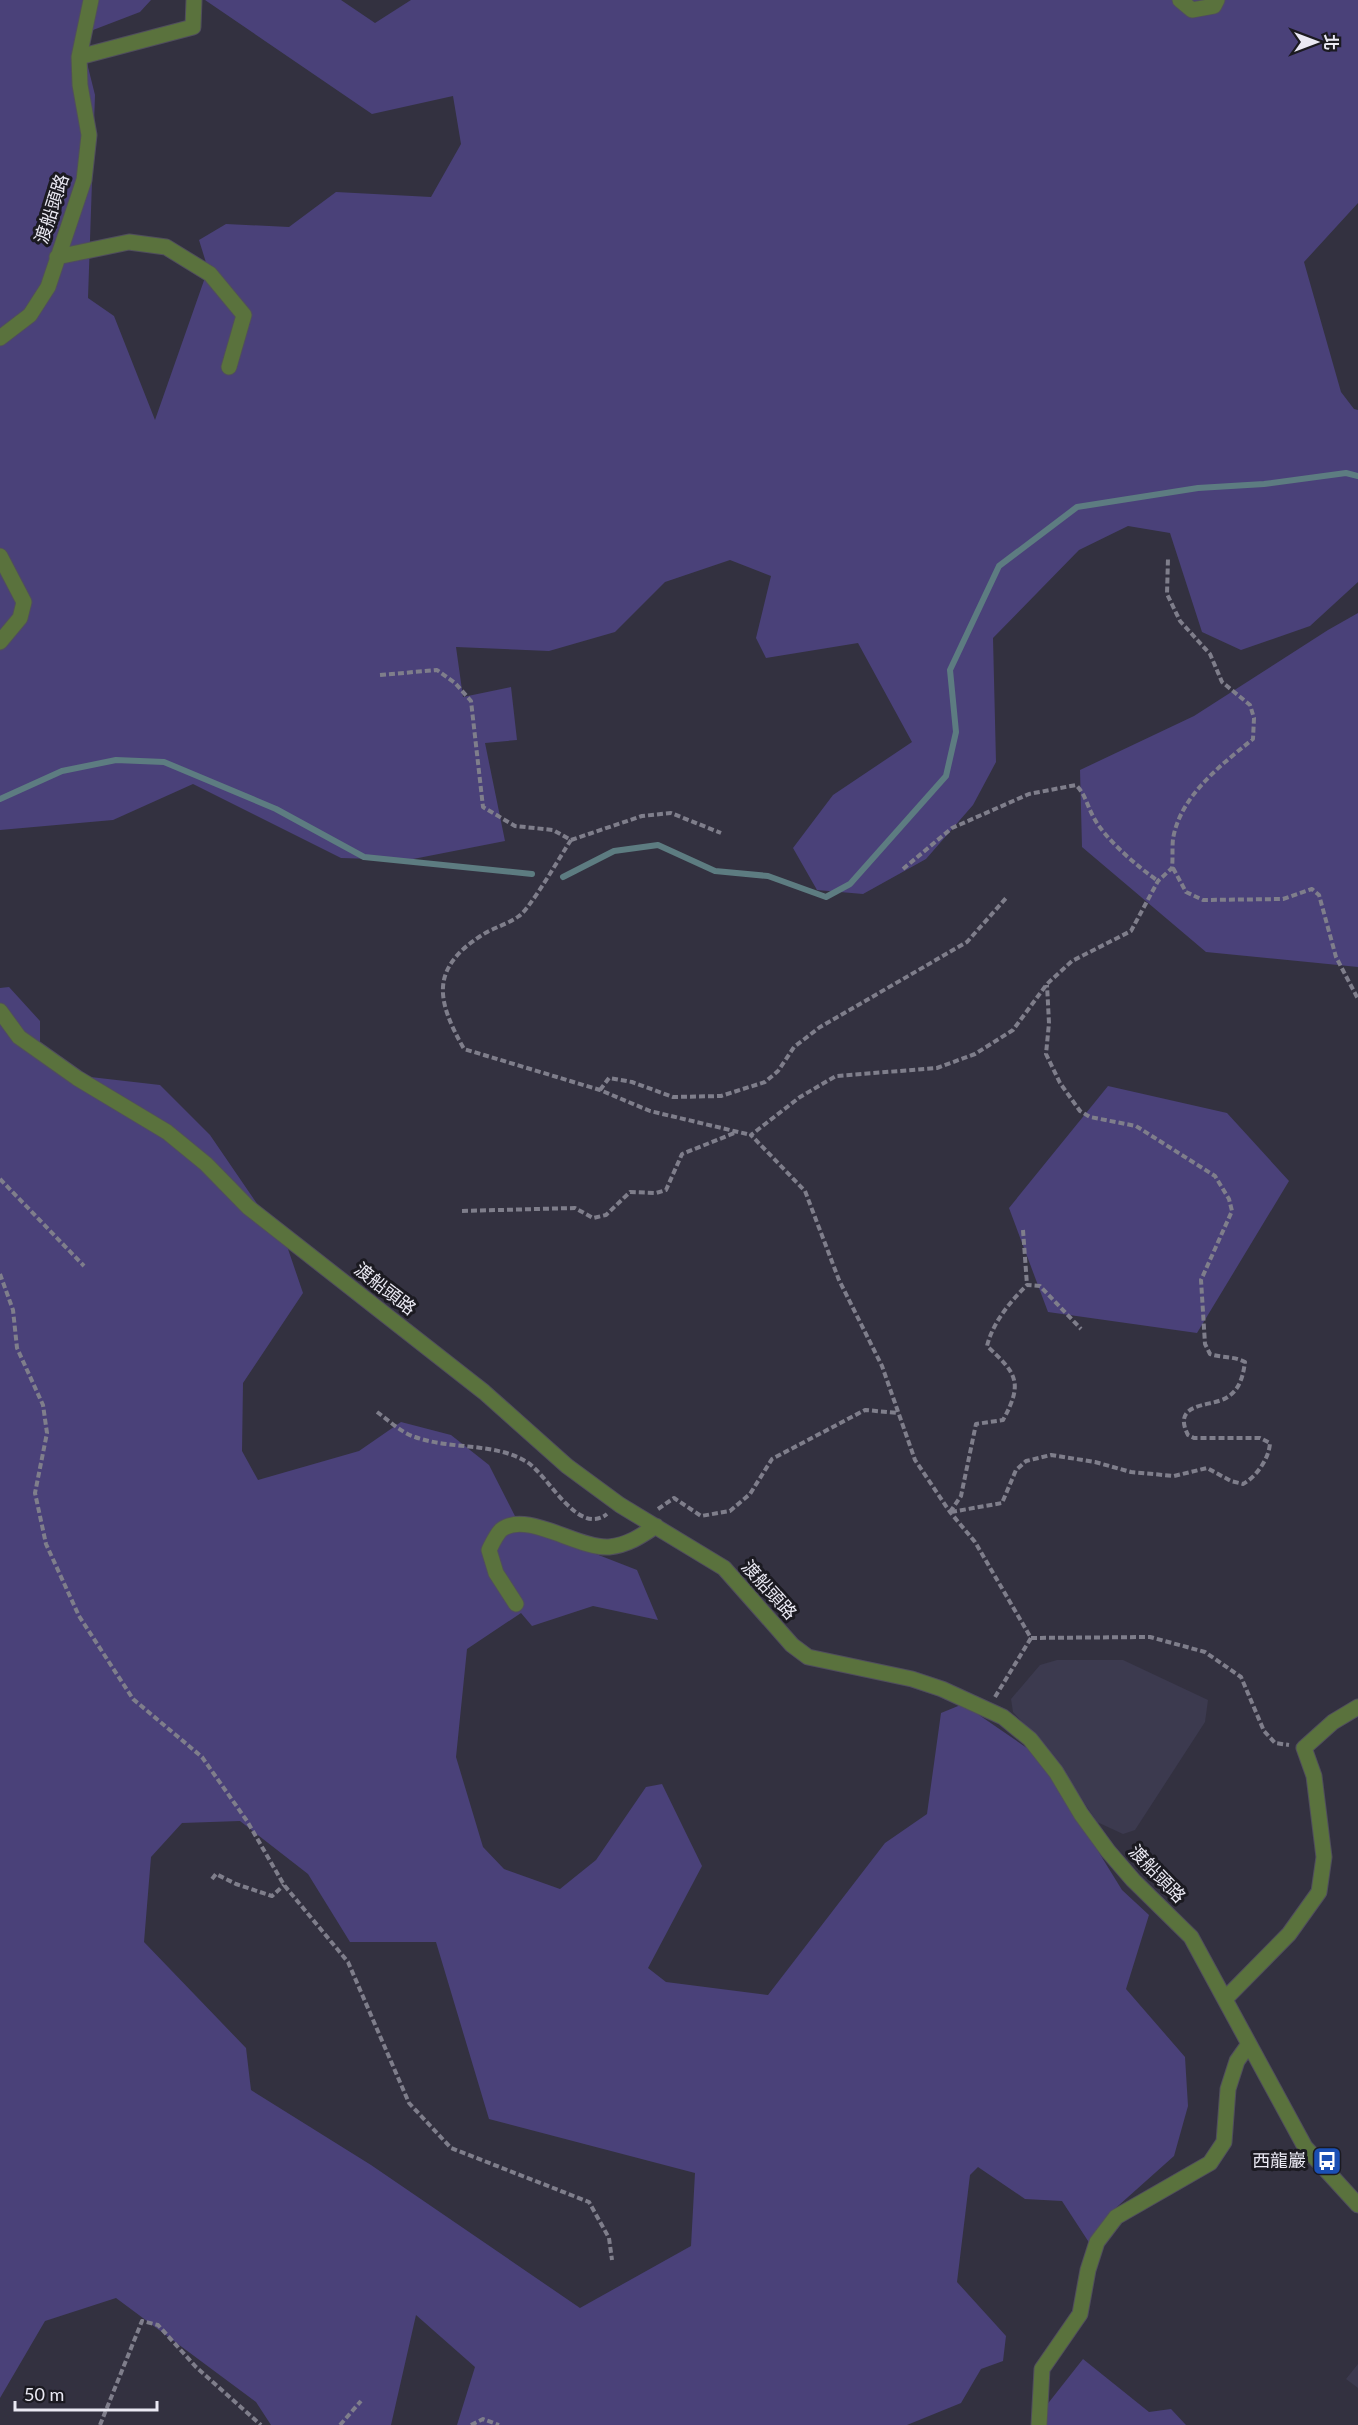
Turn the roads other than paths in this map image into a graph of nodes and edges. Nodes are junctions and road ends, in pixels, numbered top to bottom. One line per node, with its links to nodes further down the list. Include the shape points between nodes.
1 (91, 0): 5 (street, 渡船頭路)
2 (194, 0): 5 (street, via 193,27)
3 (1180, 0): 4 (street, via 1192,10 1214,6)
4 (1217, 0)
5 (78, 57): 6 (street, 渡船頭路, via 88,135 84,180)
6 (57, 257): 7 (street, 渡船頭路, via 48,287 30,315); 8 (street, via 129,242 166,247 210,274 244,315)
7 (0, 338)
8 (229, 367)
9 (0, 556): 10 (street, via 24,602 20,618)
10 (0, 642)
11 (0, 1011): 12 (street, 渡船頭路, via 20,1037 77,1078 167,1132 206,1164 248,1207 484,1392 567,1466)
12 (650, 1522): 13 (street, via 630,1543 609,1547 586,1545 529,1524 512,1524 500,1531 489,1550 496,1573); 15 (street, 渡船頭路, via 723,1568 792,1645 808,1657 932,1685 978,1703 1030,1739 1108,1851 1191,1937)
13 (516, 1604)
14 (1358, 1707): 15 (street, via 1333,1722 1304,1748 1314,1776 1324,1857 1320,1892 1289,1934)
15 (1226, 1998): 16 (street, 渡船頭路)
16 (1249, 2044): 17 (street, 渡船頭路, via 1305,2147); 18 (street, via 1237,2061 1228,2089 1224,2142 1209,2163 1116,2217 1097,2242 1080,2314 1042,2369)
17 (1358, 2205)
18 (1040, 2425)

